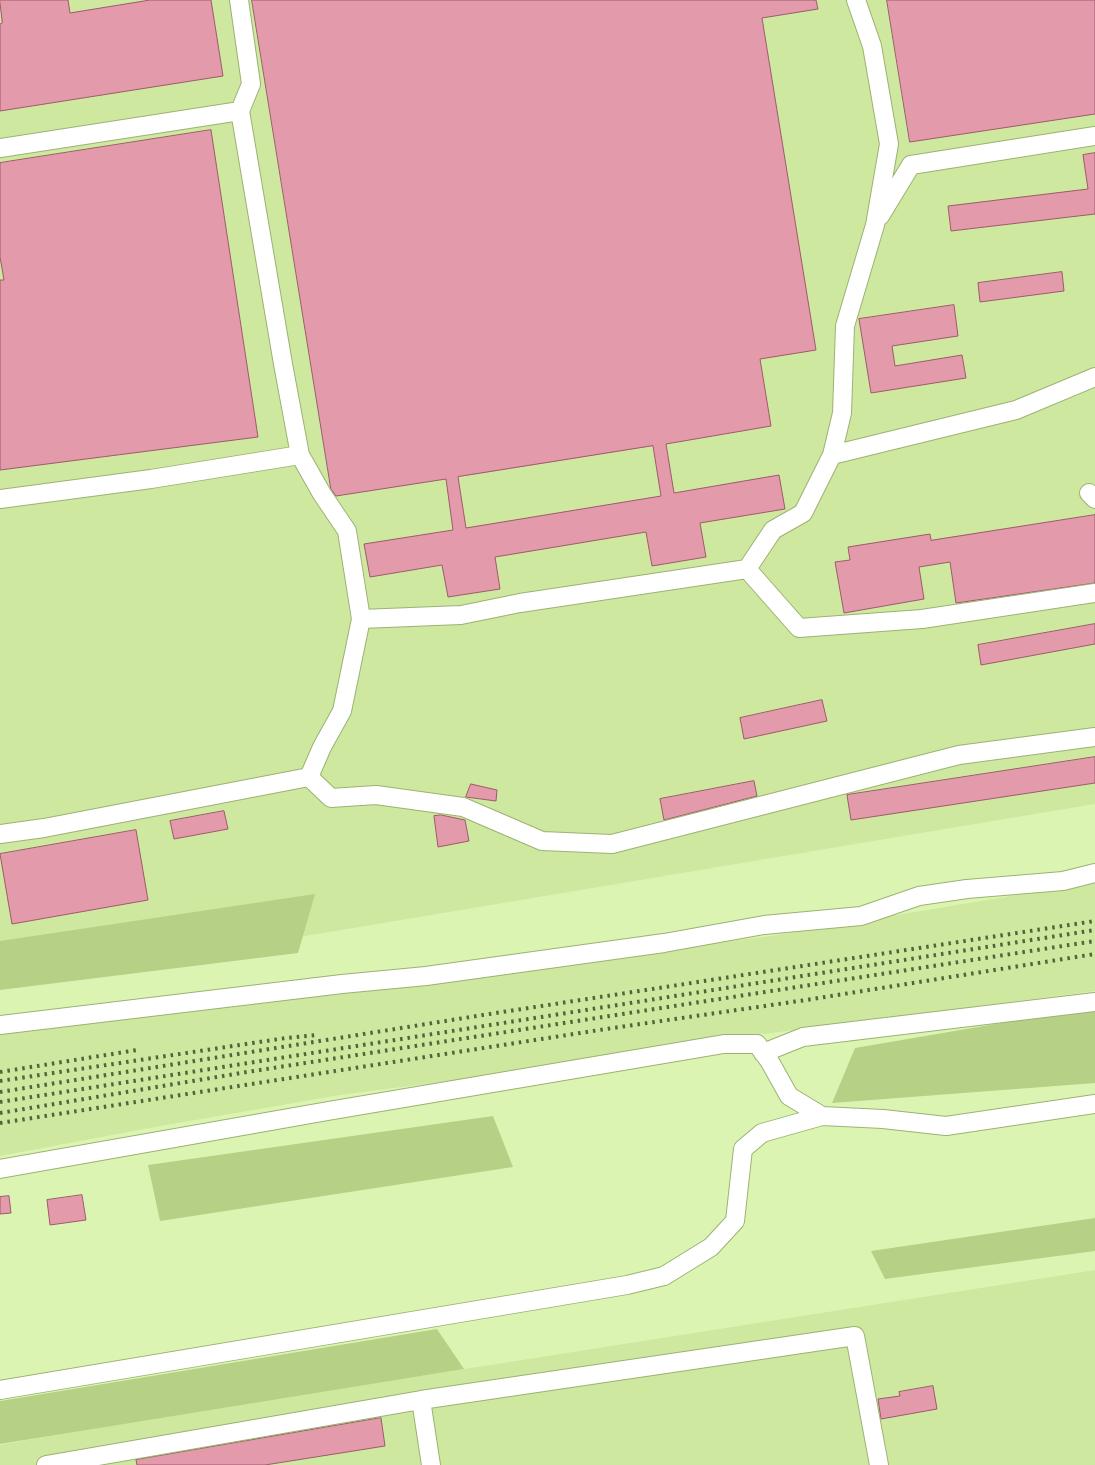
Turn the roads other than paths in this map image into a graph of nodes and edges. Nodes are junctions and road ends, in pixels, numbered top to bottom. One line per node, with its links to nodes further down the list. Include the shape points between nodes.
1 (239, 0): 3 (lane, via 252,84)
2 (856, 0): 6 (lane, via 872,46 889,144)
3 (240, 111): 5 (lane); 8 (lane)
4 (1095, 136): 6 (lane, via 911,165)
5 (0, 148)
6 (875, 224): 9 (lane, via 846,326 842,413)
7 (1095, 376): 9 (lane, via 1016,410)
8 (300, 455): 10 (lane); 13 (lane, via 347,532)
9 (832, 455): 11 (lane, via 803,514 773,530)
10 (0, 499)
11 (747, 569): 12 (lane, via 799,628 922,618); 13 (lane, via 520,603 462,615)
12 (1095, 593)
13 (361, 619): 15 (lane, via 342,711)
14 (1095, 737): 15 (lane, via 959,755 612,844 542,841 463,807 376,795 331,798)
15 (310, 777): 16 (lane)
16 (0, 834)
17 (1095, 872): 19 (lane, via 1063,881 919,896 860,916 764,925 664,943 446,974)
18 (1095, 1002): 20 (lane, via 803,1037)
19 (0, 1025)
20 (763, 1053): 22 (lane, via 789,1096); 23 (lane, via 757,1044 724,1044)
21 (1095, 1104): 22 (lane, via 946,1126)
22 (822, 1116): 24 (lane, via 762,1133 743,1150 735,1221 711,1247 664,1276 627,1285)
23 (0, 1169)
24 (0, 1390)
25 (421, 1400): 26 (lane); 28 (lane); 29 (lane, via 855,1336)
26 (105, 1460): 27 (lane)
27 (46, 1465)
28 (431, 1465)
29 (879, 1465)

